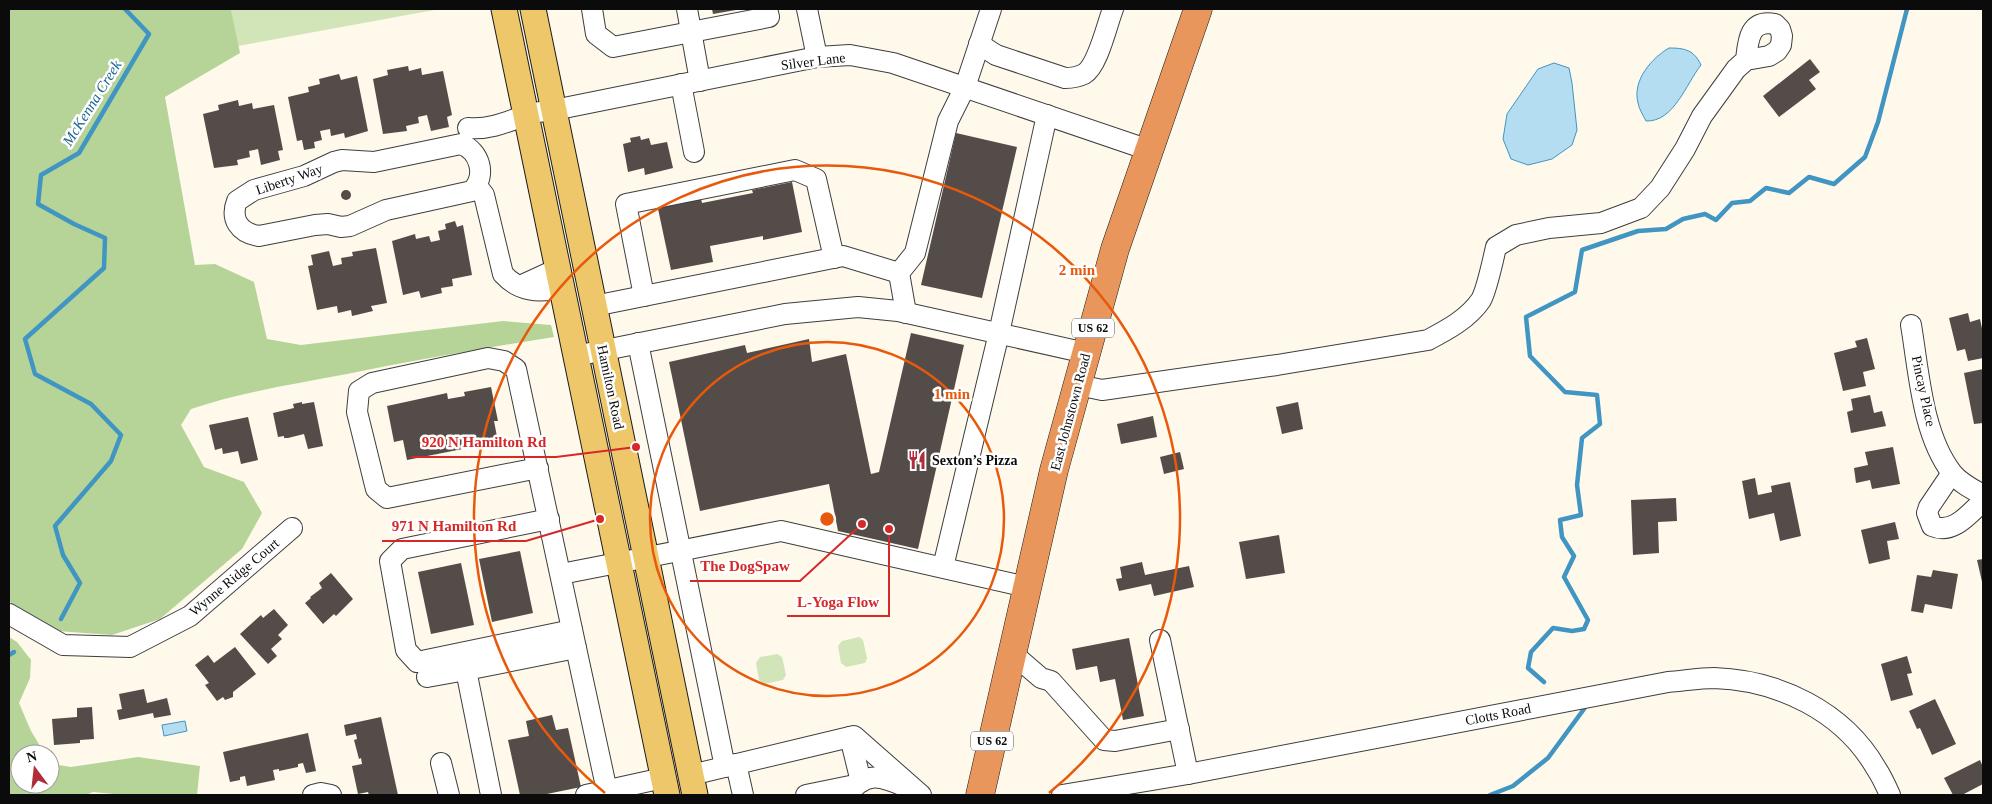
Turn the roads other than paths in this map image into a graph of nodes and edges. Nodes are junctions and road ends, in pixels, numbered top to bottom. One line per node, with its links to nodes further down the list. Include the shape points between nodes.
1 (504, 9): 17 (main road, Hamilton Road)
2 (533, 9): 16 (main road, Hamilton Road)
3 (592, 9): 10 (street, via 596,34 613,47)
4 (687, 9): 10 (street)
5 (767, 9): 10 (street, via 769,17)
6 (807, 9): 12 (street)
7 (991, 9): 11 (street)
8 (1113, 9): 11 (street, via 1093,66 1076,77 1065,78 996,56)
9 (1198, 9): 20 (highway, East Johnstown Road / US 62)
10 (691, 32): 14 (street)
11 (979, 44): 15 (street)
12 (817, 58): 14 (street, Silver Lane); 15 (street, Silver Lane, via 850,55 893,63)
13 (1746, 60): 35 (street, via 1702,116 1660,188 1641,208 1601,223 1516,235 1496,247 1482,298 1449,329 1428,340 1102,390)
14 (690, 82): 16 (street, Silver Lane); 21 (street)
15 (965, 87): 18 (street, Silver Lane); 24 (street, via 948,121 915,253)
16 (554, 110): 17 (street, Silver Lane); 27 (main road, Hamilton Road)
17 (526, 115): 19 (street, Liberty Way, via 508,109 479,115 473,118); 25 (main road, Hamilton Road)
18 (1047, 115): 20 (street, Silver Lane); 30 (street)
19 (464, 136): 22 (street, via 477,158 481,174); 22 (street, Liberty Way, via 374,162 334,162 304,176 254,190 238,201 234,216 242,230 258,236 315,225 350,226 386,210 458,195)
20 (1149, 150): 33 (highway, East Johnstown Road / US 62, via 1115,249)
21 (694, 152)
22 (477, 186): 25 (street, via 484,195 503,274 509,281 520,286)
23 (834, 258): 24 (street, via 843,256); 26 (street); 26 (street, via 816,179 795,170 626,204)
24 (899, 273): 28 (street)
25 (559, 278): 34 (main road, Hamilton Road)
26 (644, 296): 27 (street)
27 (594, 306): 32 (main road, Hamilton Road)
28 (906, 312): 30 (street); 31 (street, via 858,307 786,314)
29 (1911, 325): 37 (street, Pincay Place, via 1927,416)
30 (998, 333): 33 (street); 45 (street)
31 (638, 343): 32 (street); 42 (street)
32 (603, 350): 34 (street); 43 (main road, Hamilton Road)
33 (1086, 353): 35 (highway, East Johnstown Road / US 62)
34 (575, 356): 44 (main road, Hamilton Road)
35 (1078, 385): 47 (highway, East Johnstown Road / US 62)
36 (538, 468): 36 (street, via 516,369 504,361 488,358 372,383 359,391 357,412 376,489 387,498); 40 (street)
37 (1952, 473): 38 (street, Pincay Place, via 1968,488); 39 (street, via 1929,507 1927,513 1932,526 1940,529 1956,525)
38 (1983, 495)
39 (1983, 501)
40 (549, 519): 46 (street); 49 (street, via 402,549 390,561 406,650 417,662)
41 (292, 528): 48 (street, Wynne Ridge Court, via 190,616 130,647 63,645)
42 (679, 550): 43 (street); 45 (street, via 782,531); 59 (street)
43 (646, 556): 44 (street); 61 (main road, Hamilton Road)
44 (618, 562): 46 (street); 62 (main road, Hamilton Road)
45 (943, 567): 47 (street)
46 (560, 574): 49 (street)
47 (1027, 587): 51 (highway, East Johnstown Road / US 62)
48 (9, 614)
49 (574, 639): 52 (street); 65 (street)
50 (1160, 640): 56 (street)
51 (1012, 653): 54 (street); 55 (highway, East Johnstown Road / US 62)
52 (466, 670): 53 (street); 71 (street)
53 (427, 677)
54 (1041, 678): 55 (street); 56 (street, via 1051,681 1104,740 1115,741)
55 (1004, 686): 75 (highway, East Johnstown Road / US 62)
56 (1179, 729): 60 (street)
57 (850, 737): 59 (street); 63 (street); 66 (street, via 854,736)
58 (441, 762): 70 (street)
59 (730, 766): 61 (street); 73 (street)
60 (1188, 774): 64 (street, Clotts Road); 67 (street, Clotts Road, via 1668,682 1713,678 1759,684 1791,694 1820,709 1852,736 1876,767)
61 (693, 785)
62 (665, 787): 65 (street)
63 (854, 787): 66 (street, via 870,777 888,778); 74 (street)
64 (1124, 790): 76 (street, Clotts Road)
65 (607, 791): 72 (street)
66 (918, 793)
67 (1887, 794)
68 (313, 795): 69 (street)
69 (330, 795)
70 (449, 795)
71 (491, 795)
72 (586, 795)
73 (743, 795)
74 (806, 795)
75 (980, 795)
76 (1062, 795)

